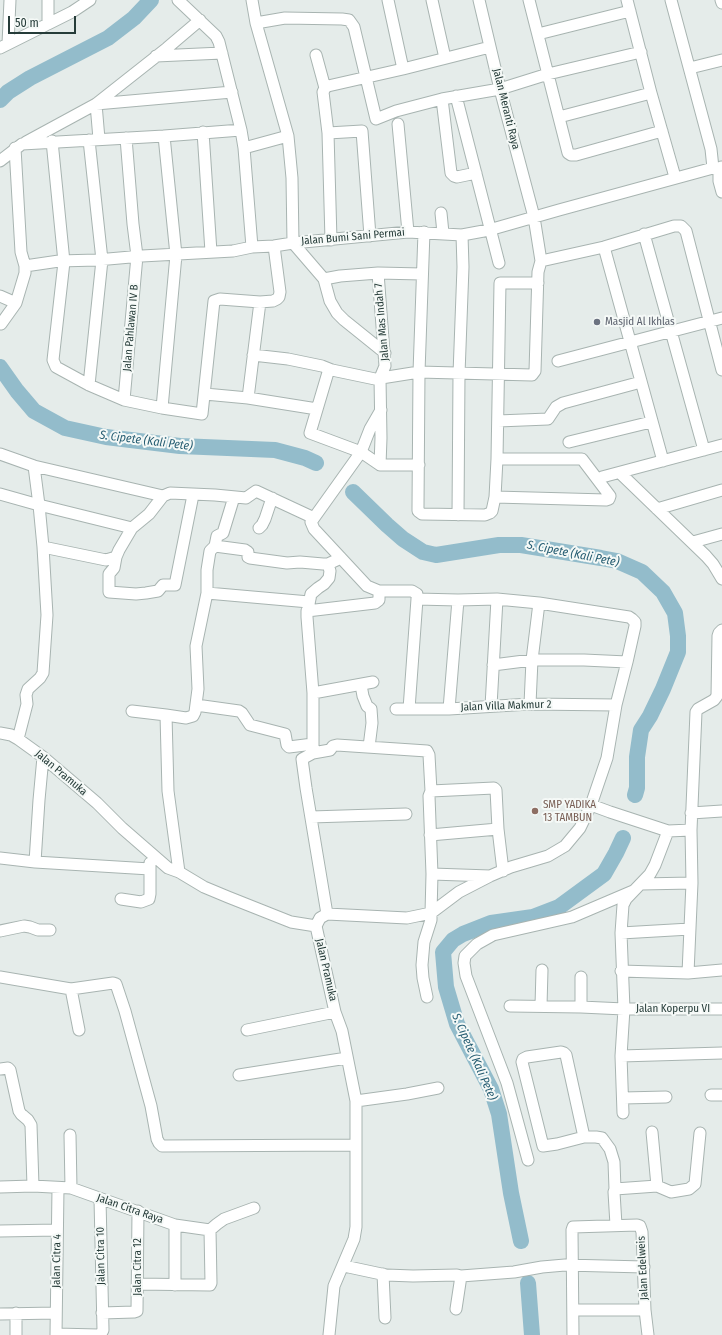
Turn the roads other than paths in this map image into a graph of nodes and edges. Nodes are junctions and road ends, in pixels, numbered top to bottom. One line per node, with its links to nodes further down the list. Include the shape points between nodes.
1 (10, 0): 17 (street)
2 (48, 0): 15 (street)
3 (90, 0): 15 (street)
4 (252, 0): 14 (street)
5 (388, 0): 26 (street)
6 (432, 0): 23 (street)
7 (479, 0): 18 (street, Jalan Meranti Raya)
8 (529, 0): 16 (street)
9 (627, 0): 12 (street)
10 (671, 0): 25 (street)
11 (183, 2): 13 (street)
12 (630, 11): 16 (street); 19 (street)
13 (200, 20): 20 (street, via 216,36); 22 (street)
14 (256, 23): 28 (street, via 285,18 349,20 354,28); 43 (street)
15 (48, 24): 17 (street)
16 (538, 34): 27 (street)
17 (4, 46)
18 (490, 47): 23 (street); 30 (street, Jalan Meranti Raya)
19 (641, 52): 27 (street); 32 (street)
20 (222, 53): 22 (street); 31 (street)
21 (316, 55): 29 (street)
22 (156, 56): 35 (street)
23 (445, 58): 26 (street)
24 (722, 60): 25 (street)
25 (690, 68): 50 (street)
26 (403, 69): 28 (street)
27 (548, 74): 30 (street); 36 (street)
28 (367, 77): 29 (street); 34 (street, via 376,119)
29 (325, 88): 41 (street, via 323,92)
30 (500, 89): 33 (street); 55 (street, Jalan Meranti Raya)
31 (232, 92): 35 (street); 38 (street)
32 (651, 93): 36 (street); 39 (street)
33 (456, 96): 34 (street); 51 (street)
34 (442, 99): 51 (street, via 452,173 457,177)
35 (96, 104): 45 (street); 47 (street)
36 (559, 117): 39 (street, via 566,148 571,155)
37 (398, 124): 57 (street)
38 (241, 130): 40 (street); 48 (street)
39 (662, 131): 52 (street)
40 (203, 132): 42 (street); 68 (street)
41 (328, 133): 62 (street, via 362,131); 63 (street)
42 (164, 136): 44 (street); 69 (street)
43 (288, 136): 48 (street); 64 (street, via 292,178)
44 (126, 138): 45 (street); 70 (street, Jalan Pahlawan IV B)
45 (94, 140): 46 (street); 71 (street)
46 (52, 141): 47 (street); 73 (street)
47 (19, 146): 49 (street); 75 (street, via 22,252)
48 (244, 148): 66 (street)
49 (0, 161)
50 (719, 170): 52 (street, Jalan Bumi Sani Permai); 53 (street)
51 (476, 173): 56 (street)
52 (675, 178): 55 (street, Jalan Bumi Sani Permai)
53 (722, 192)
54 (441, 214): 59 (street)
55 (534, 217): 56 (street, Jalan Bumi Sani Permai); 72 (street, Jalan Meranti Raya)
56 (489, 230): 61 (street, Jalan Bumi Sani Permai); 74 (street)
57 (408, 232): 58 (street, Jalan Bumi Sani Permai); 62 (street, Jalan Bumi Sani Permai)
58 (424, 232): 59 (street, Jalan Bumi Sani Permai); 77 (street)
59 (443, 233): 61 (street, Jalan Bumi Sani Permai)
60 (644, 234): 67 (street); 84 (street, via 674,226 681,226 686,231); 86 (street)
61 (462, 235): 94 (street)
62 (370, 236): 63 (street, Jalan Bumi Sani Permai)
63 (331, 240): 64 (street, Jalan Bumi Sani Permai)
64 (293, 243): 65 (street, Jalan Bumi Sani Permai); 78 (street)
65 (274, 246): 66 (street, Jalan Bumi Sani Permai); 81 (street, via 279,297 273,301)
66 (252, 247): 68 (street, Jalan Bumi Sani Permai)
67 (604, 247): 72 (street); 87 (street)
68 (211, 252): 69 (street, Jalan Bumi Sani Permai)
69 (176, 254): 70 (street, Jalan Bumi Sani Permai); 102 (street)
70 (137, 256): 71 (street, Jalan Bumi Sani Permai); 101 (street, Jalan Pahlawan IV B)
71 (102, 260): 73 (street, Jalan Bumi Sani Permai); 98 (street)
72 (541, 261): 79 (street, Jalan Meranti Raya)
73 (64, 262): 75 (street, Jalan Bumi Sani Permai); 98 (street, via 53,360 56,367)
74 (499, 263)
75 (25, 266): 82 (street)
76 (378, 273): 77 (street); 78 (street); 88 (street, Jalan Mas Indah 7)
77 (422, 274): 93 (street)
78 (324, 279): 88 (street, via 330,301 337,313)
79 (538, 283): 95 (street, Jalan Meranti Raya, via 534,374); 95 (street, via 500,283)
80 (0, 296): 82 (street)
81 (260, 302): 89 (street); 99 (street, via 220,298 214,301)
82 (16, 304): 85 (street)
83 (722, 318): 84 (street)
84 (709, 322): 86 (street); 92 (street)
85 (2, 324)
86 (671, 332): 87 (street); 109 (street)
87 (630, 343): 90 (street); 97 (street)
88 (384, 353): 96 (street, Jalan Mas Indah 7, via 385,366)
89 (253, 355): 91 (street, via 288,359); 100 (street)
90 (558, 361)
91 (329, 369): 96 (street); 103 (street)
92 (722, 370)
93 (419, 372): 94 (street); 96 (street); 115 (street)
94 (459, 374): 95 (street); 128 (street)
95 (498, 374): 105 (street)
96 (380, 378): 104 (street, Jalan Mas Indah 7)
97 (641, 382): 105 (street, via 562,403 548,419); 106 (street)
98 (88, 385): 101 (street)
99 (205, 394): 100 (street); 102 (street, via 202,414)
100 (248, 398): 103 (street)
101 (124, 400): 102 (street)
102 (162, 408)
103 (317, 409): 110 (street, via 310,433)
104 (381, 410): 110 (street); 114 (street, Jalan Mas Indah 7)
105 (498, 421): 112 (street)
106 (651, 422): 107 (street); 113 (street)
107 (569, 442)
108 (722, 445): 109 (street)
109 (704, 450): 113 (street)
110 (361, 452): 114 (street); 129 (street)
111 (0, 454): 116 (street)
112 (497, 459): 123 (street); 123 (street, via 582,459 610,496 606,500)
113 (663, 461): 117 (street)
114 (380, 465): 115 (street)
115 (418, 465): 128 (street, via 418,511 422,514)
116 (34, 466): 122 (street); 126 (street)
117 (620, 473): 118 (street); 127 (street)
118 (602, 477)
119 (722, 490): 127 (street)
120 (0, 494): 126 (street)
121 (193, 495): 122 (street, via 170,493); 124 (street); 136 (street, via 175,585 163,586 158,591 146,593 111,593 109,574 114,568)
122 (163, 496): 130 (street, via 149,514)
123 (495, 496): 128 (street, via 492,511 488,514)
124 (234, 497): 125 (street, via 246,498 256,491); 134 (street, via 225,530 217,536)
125 (272, 498): 129 (street); 131 (street)
126 (40, 505): 130 (street); 135 (street)
127 (657, 509): 133 (street)
128 (458, 515)
129 (314, 518): 137 (street, via 314,529)
130 (132, 528): 136 (street)
131 (259, 528)
132 (722, 534): 133 (street)
133 (693, 542): 139 (street, via 713,564)
134 (215, 546): 138 (street, via 245,550 250,558 287,563); 141 (street, via 210,551)
135 (43, 547): 136 (street, via 106,560); 164 (street, via 47,615 42,672 40,678 28,689)
136 (116, 558)
137 (340, 558): 138 (street); 140 (street, via 367,586)
138 (328, 564): 146 (street, via 328,578 311,594)
139 (722, 579)
140 (379, 591): 142 (street, via 412,591 417,594); 146 (street, via 375,603)
141 (207, 593): 146 (street); 155 (street, via 196,646)
142 (418, 599): 144 (street); 159 (street)
143 (498, 599): 144 (street); 145 (street); 150 (street)
144 (458, 600): 160 (street)
145 (539, 603): 148 (street); 149 (street, via 632,619 635,626)
146 (308, 607): 153 (street)
147 (722, 630): 171 (street, via 718,636 717,696 696,712)
148 (532, 660): 149 (street); 150 (street); 154 (street)
149 (627, 662): 156 (street)
150 (493, 665): 157 (street)
151 (373, 682): 152 (street)
152 (361, 685): 153 (street); 165 (street, via 367,706 371,709)
153 (313, 692): 166 (street)
154 (530, 704): 156 (street, Jalan Villa Makmur 2); 157 (street, Jalan Villa Makmur 2)
155 (196, 705): 162 (street, via 196,712 190,718); 166 (street, via 239,711 250,726 285,734 288,746)
156 (616, 705): 169 (street, via 607,758)
157 (491, 706): 160 (street, Jalan Villa Makmur 2)
158 (396, 709): 159 (street, Jalan Villa Makmur 2)
159 (408, 709): 160 (street, Jalan Villa Makmur 2)
160 (449, 709)
161 (132, 711): 162 (street)
162 (166, 715): 183 (street, via 168,791)
163 (0, 733): 164 (street, Jalan Pramuka)
164 (18, 739): 167 (street, Jalan Pramuka)
165 (369, 747): 166 (street, via 337,745 330,750); 168 (street, via 428,752)
166 (313, 748): 173 (street, via 302,762)
167 (43, 757): 178 (street, Jalan Pramuka); 180 (street)
168 (431, 791): 174 (street, via 494,788 497,794); 177 (street)
169 (591, 805): 176 (street); 182 (street, via 580,828 565,846 548,856)
170 (722, 811): 171 (street)
171 (691, 813): 175 (street)
172 (406, 814): 173 (street)
173 (311, 817): 190 (street)
174 (498, 829): 177 (street); 182 (street)
175 (691, 830): 176 (street); 186 (street)
176 (668, 831): 187 (street, via 656,865)
177 (430, 835): 184 (street)
178 (150, 852): 181 (street); 183 (street, Jalan Pramuka, via 168,868)
179 (0, 858): 180 (street)
180 (35, 862): 181 (street)
181 (150, 869): 188 (street, via 149,898 141,902)
182 (503, 870): 185 (street)
183 (179, 872): 191 (street, Jalan Pramuka, via 204,887 291,922)
184 (432, 874): 185 (street); 189 (street)
185 (490, 876): 189 (street, via 459,892)
186 (692, 883): 187 (street); 193 (street)
187 (637, 887): 195 (street, via 623,905); 227 (street, via 567,919 493,935 477,944 465,956 466,976 507,1082)
188 (122, 899)
189 (432, 913): 190 (street, via 407,918); 203 (street, via 423,952 423,978)
190 (327, 914): 191 (street, via 320,918)
191 (316, 926): 209 (street, Jalan Pramuka)
192 (50, 930): 194 (street, via 24,926)
193 (690, 930): 195 (street); 199 (street)
194 (0, 931)
195 (621, 933): 198 (street)
196 (542, 970): 205 (street)
197 (722, 970): 199 (street)
198 (621, 971): 199 (street); 207 (street)
199 (688, 973)
200 (0, 977): 202 (street)
201 (581, 977): 206 (street)
202 (71, 988): 210 (street); 226 (street, via 116,984 151,1106 157,1139 162,1146)
203 (427, 997)
204 (510, 1006): 205 (street, Jalan Koperpu VI)
205 (542, 1006): 206 (street, Jalan Koperpu VI)
206 (580, 1007): 207 (street, Jalan Koperpu VI)
207 (624, 1009): 208 (street, Jalan Koperpu VI); 213 (street)
208 (722, 1009)
209 (335, 1012): 211 (street); 214 (street, Jalan Pramuka)
210 (79, 1030)
211 (247, 1030)
212 (722, 1053): 213 (street)
213 (621, 1056): 219 (street)
214 (347, 1058): 216 (street); 220 (street, Jalan Pramuka)
215 (0, 1069): 228 (street, via 10,1070 21,1114 31,1125)
216 (239, 1075)
217 (438, 1088): 220 (street)
218 (666, 1097): 219 (street)
219 (623, 1098): 221 (street)
220 (356, 1101): 226 (street, Jalan Pramuka)
221 (623, 1113)
222 (652, 1132): 229 (street)
223 (700, 1133): 229 (street, via 695,1184 690,1189 671,1192)
224 (70, 1135): 232 (street)
225 (584, 1137): 225 (street, via 568,1059 564,1053 523,1059 543,1146); 233 (street, via 602,1138 606,1142 614,1162)
226 (355, 1145): 243 (street, Jalan Pramuka, via 356,1227)
227 (528, 1160)
228 (33, 1186): 230 (street, Jalan Citra Raya); 231 (street, Jalan Citra Raya)
229 (657, 1186): 233 (street)
230 (0, 1187)
231 (58, 1188): 232 (street, Jalan Citra Raya); 239 (street, Jalan Citra 4)
232 (71, 1188): 234 (street, Jalan Citra Raya)
233 (615, 1189): 238 (street)
234 (100, 1199): 236 (street, Jalan Citra Raya); 254 (street, Jalan Citra 10)
235 (254, 1208): 240 (street, via 224,1220)
236 (138, 1211): 237 (street, Jalan Citra Raya); 247 (street, Jalan Citra 12)
237 (175, 1225): 240 (street, Jalan Citra Raya); 248 (street)
238 (616, 1225): 242 (street, via 573,1227); 244 (street, Jalan Edelweis, via 640,1226)
239 (57, 1230): 241 (street); 253 (street, Jalan Citra 4)
240 (210, 1230): 248 (street, via 210,1284)
241 (0, 1231)
242 (572, 1265): 244 (street); 246 (street); 250 (street)
243 (344, 1266): 245 (street); 259 (street, Jalan Pramuka, via 334,1286)
244 (644, 1267): 251 (street, Jalan Edelweis)
245 (383, 1274): 246 (street); 256 (street)
246 (461, 1276): 249 (street)
247 (138, 1284): 248 (street); 254 (street, Jalan Citra 12, via 137,1310)
248 (175, 1285)
249 (456, 1309)
250 (573, 1310): 251 (street); 260 (street)
251 (645, 1310): 261 (street, Jalan Edelweis)
252 (16, 1313): 253 (street); 255 (street); 258 (street)
253 (56, 1313): 257 (street, Jalan Citra 4)
254 (102, 1313): 257 (street, Jalan Citra 10, via 101,1334)
255 (0, 1314)
256 (385, 1318)
257 (56, 1334)
258 (16, 1335)
259 (329, 1335)
260 (573, 1335)
261 (648, 1335)

